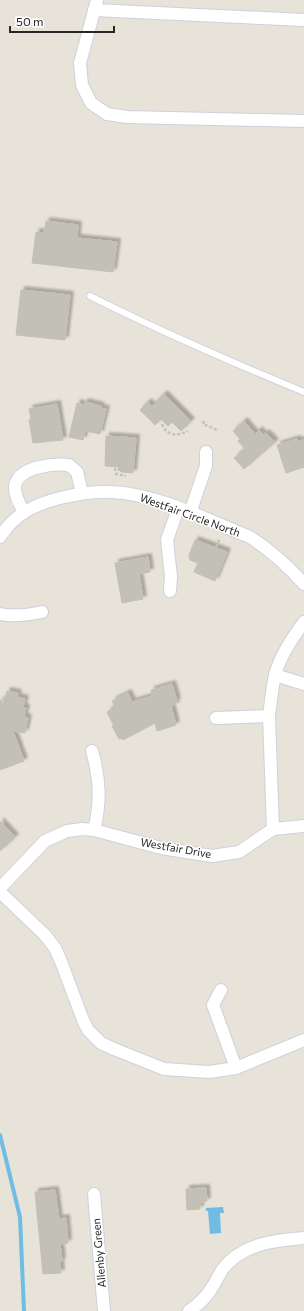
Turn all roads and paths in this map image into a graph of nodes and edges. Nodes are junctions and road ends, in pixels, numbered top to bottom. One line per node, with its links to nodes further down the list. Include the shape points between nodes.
1 (96, 5): 2 (street); 3 (street, via 80,63 82,86 91,103 107,114 127,117)
2 (304, 20)
3 (304, 121)
4 (90, 296): 5 (lane, via 214,355)
5 (304, 392)
6 (204, 421): 8 (path, via 203,424)
7 (162, 424): 9 (path, via 165,430 176,435)
8 (217, 430)
9 (188, 431)
10 (206, 452): 16 (street, via 206,466)
11 (115, 468): 12 (path, via 116,474)
12 (126, 476)
13 (82, 493): 14 (street, Westfair Circle North, via 111,492 135,495); 15 (street, Westfair Circle North, via 46,502); 15 (street, via 77,472 69,465 51,465 31,470 22,474 15,488)
14 (178, 508): 16 (street, Westfair Circle North); 22 (street, via 167,540)
15 (24, 512): 18 (street, Westfair Circle North, via 11,522)
16 (190, 513): 20 (street, Westfair Circle North, via 250,537)
17 (221, 535): 19 (path)
18 (0, 537)
19 (216, 547)
20 (300, 571): 21 (street, Westfair Circle North)
21 (304, 584)
22 (170, 591)
23 (42, 612): 24 (street, via 9,616)
24 (0, 614)
25 (304, 622): 26 (street, via 288,646)
26 (275, 675): 27 (street); 28 (street)
27 (304, 684)
28 (270, 716): 29 (street); 32 (street)
29 (216, 718)
30 (92, 751): 33 (street, via 99,789)
31 (304, 826): 32 (street)
32 (273, 829): 33 (street, Westfair Drive, via 239,852 212,856 161,848)
33 (94, 830): 34 (street, Westfair Drive, via 82,828 67,831 45,841)
34 (0, 888)
35 (0, 892): 38 (street, via 55,948 83,1020 88,1030 101,1042 114,1050 164,1069 209,1072)
36 (222, 990): 38 (street, via 213,1005)
37 (304, 1040): 38 (street)
38 (236, 1068)
39 (94, 1194): 41 (street, Allenby Green)
40 (304, 1238): 42 (street, via 261,1244 244,1252 229,1262 212,1288)
41 (104, 1311)
42 (189, 1311)

